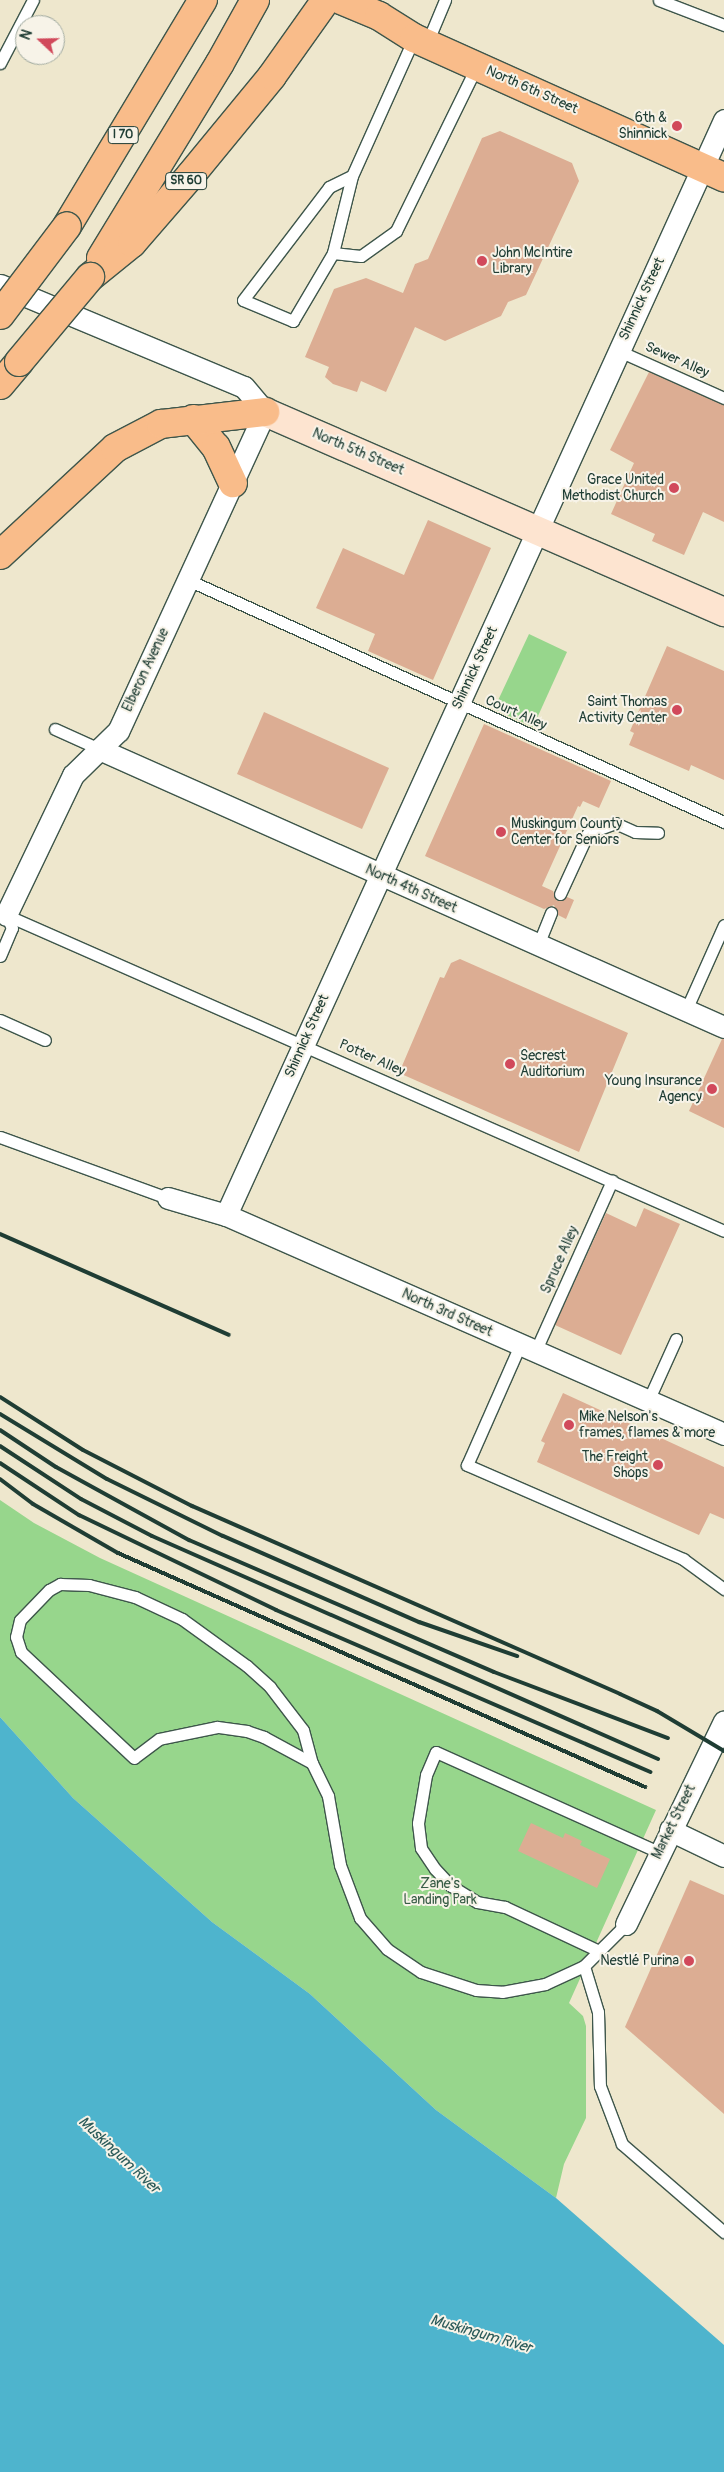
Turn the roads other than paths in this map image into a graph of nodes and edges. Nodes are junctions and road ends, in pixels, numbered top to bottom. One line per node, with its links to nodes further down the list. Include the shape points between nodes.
1 (33, 0): 10 (lane)
2 (203, 0): 18 (main road, I 70, bridge, via 67,226)
3 (255, 0): 16 (main road)
4 (326, 0): 16 (main road, SR 60, via 272,76 132,243)
5 (341, 0): 9 (main road, North 6th Street, via 379,16)
6 (445, 0): 9 (lane)
7 (659, 0): 8 (lane)
8 (724, 25)
9 (420, 40): 11 (main road, North 6th Street); 14 (lane, via 397,79)
10 (0, 63)
11 (477, 65): 13 (main road, North 6th Street); 15 (lane, via 396,231 361,256)
12 (724, 120): 13 (street, Shinnick Street)
13 (713, 172): 19 (street, Shinnick Street)
14 (352, 176): 15 (lane); 15 (lane, via 329,187 243,300 293,321)
15 (333, 253)
16 (90, 277): 20 (main road, bridge)
17 (0, 285): 22 (street, North 5th Street, via 244,387)
18 (0, 315)
19 (619, 350): 21 (lane, Sewer Alley); 25 (street, Shinnick Street)
20 (0, 385)
21 (724, 398)
22 (265, 412): 23 (main road); 24 (street, Elberon Avenue); 25 (main road, North 5th Street)
23 (193, 419): 24 (main road, via 216,447); 26 (main road, via 161,424 115,448)
24 (233, 484): 27 (street, Elberon Avenue)
25 (538, 530): 28 (main road, North 5th Street); 29 (street, Shinnick Street)
26 (0, 555)
27 (188, 580): 29 (lane, Court Alley); 31 (street, Elberon Avenue, via 118,731)
28 (724, 612)
29 (458, 704): 32 (lane, Court Alley); 34 (street, Shinnick Street)
30 (55, 729): 31 (lane)
31 (98, 749): 34 (street, North 4th Street); 37 (street, Elberon Avenue, via 73,775)
32 (724, 822)
33 (658, 833): 35 (lane, via 635,832 615,823 588,832)
34 (380, 875): 39 (street, North 4th Street); 45 (street, Shinnick Street)
35 (560, 894)
36 (551, 912): 39 (lane)
37 (3, 916): 40 (lane, via 12,928); 45 (lane, Potter Alley)
38 (724, 925): 41 (lane)
39 (538, 945): 41 (street, North 4th Street)
40 (0, 956)
41 (686, 1010): 43 (street, North 4th Street)
42 (0, 1020): 44 (lane)
43 (724, 1027)
44 (45, 1040)
45 (303, 1045): 47 (lane, Potter Alley); 49 (street, Shinnick Street)
46 (0, 1137): 48 (lane)
47 (612, 1181): 50 (lane, Potter Alley); 52 (lane, Spruce Alley)
48 (168, 1198): 49 (street, North 3rd Street)
49 (226, 1215): 52 (street, North 3rd Street)
50 (724, 1231)
51 (676, 1339): 53 (lane)
52 (527, 1349): 53 (street, North 3rd Street); 55 (lane, Spruce Alley, via 467,1465 683,1559)
53 (648, 1402): 54 (street, North 3rd Street)
54 (724, 1434)
55 (724, 1589)
56 (724, 1721): 58 (street, Market Street)
57 (312, 1763): 57 (lane, via 303,1730 270,1687 247,1666 182,1619 135,1597 71,1583 49,1590 20,1620 16,1637 22,1652 134,1758 159,1739 217,1727 264,1737); 63 (lane, via 328,1796 340,1865 360,1918 387,1949 406,1963 458,1986 502,1992 545,1984)
58 (670, 1830): 59 (street, Market Street); 60 (street)
59 (660, 1852): 61 (street, Market Street); 62 (lane, via 436,1752 426,1775 418,1823 421,1848 435,1869 451,1886 477,1902 505,1907)
60 (724, 1856)
61 (626, 1924): 62 (lane)
62 (599, 1950): 63 (lane)
63 (584, 1966): 64 (lane, via 598,2012 600,2086 622,2144)
64 (724, 2232)

